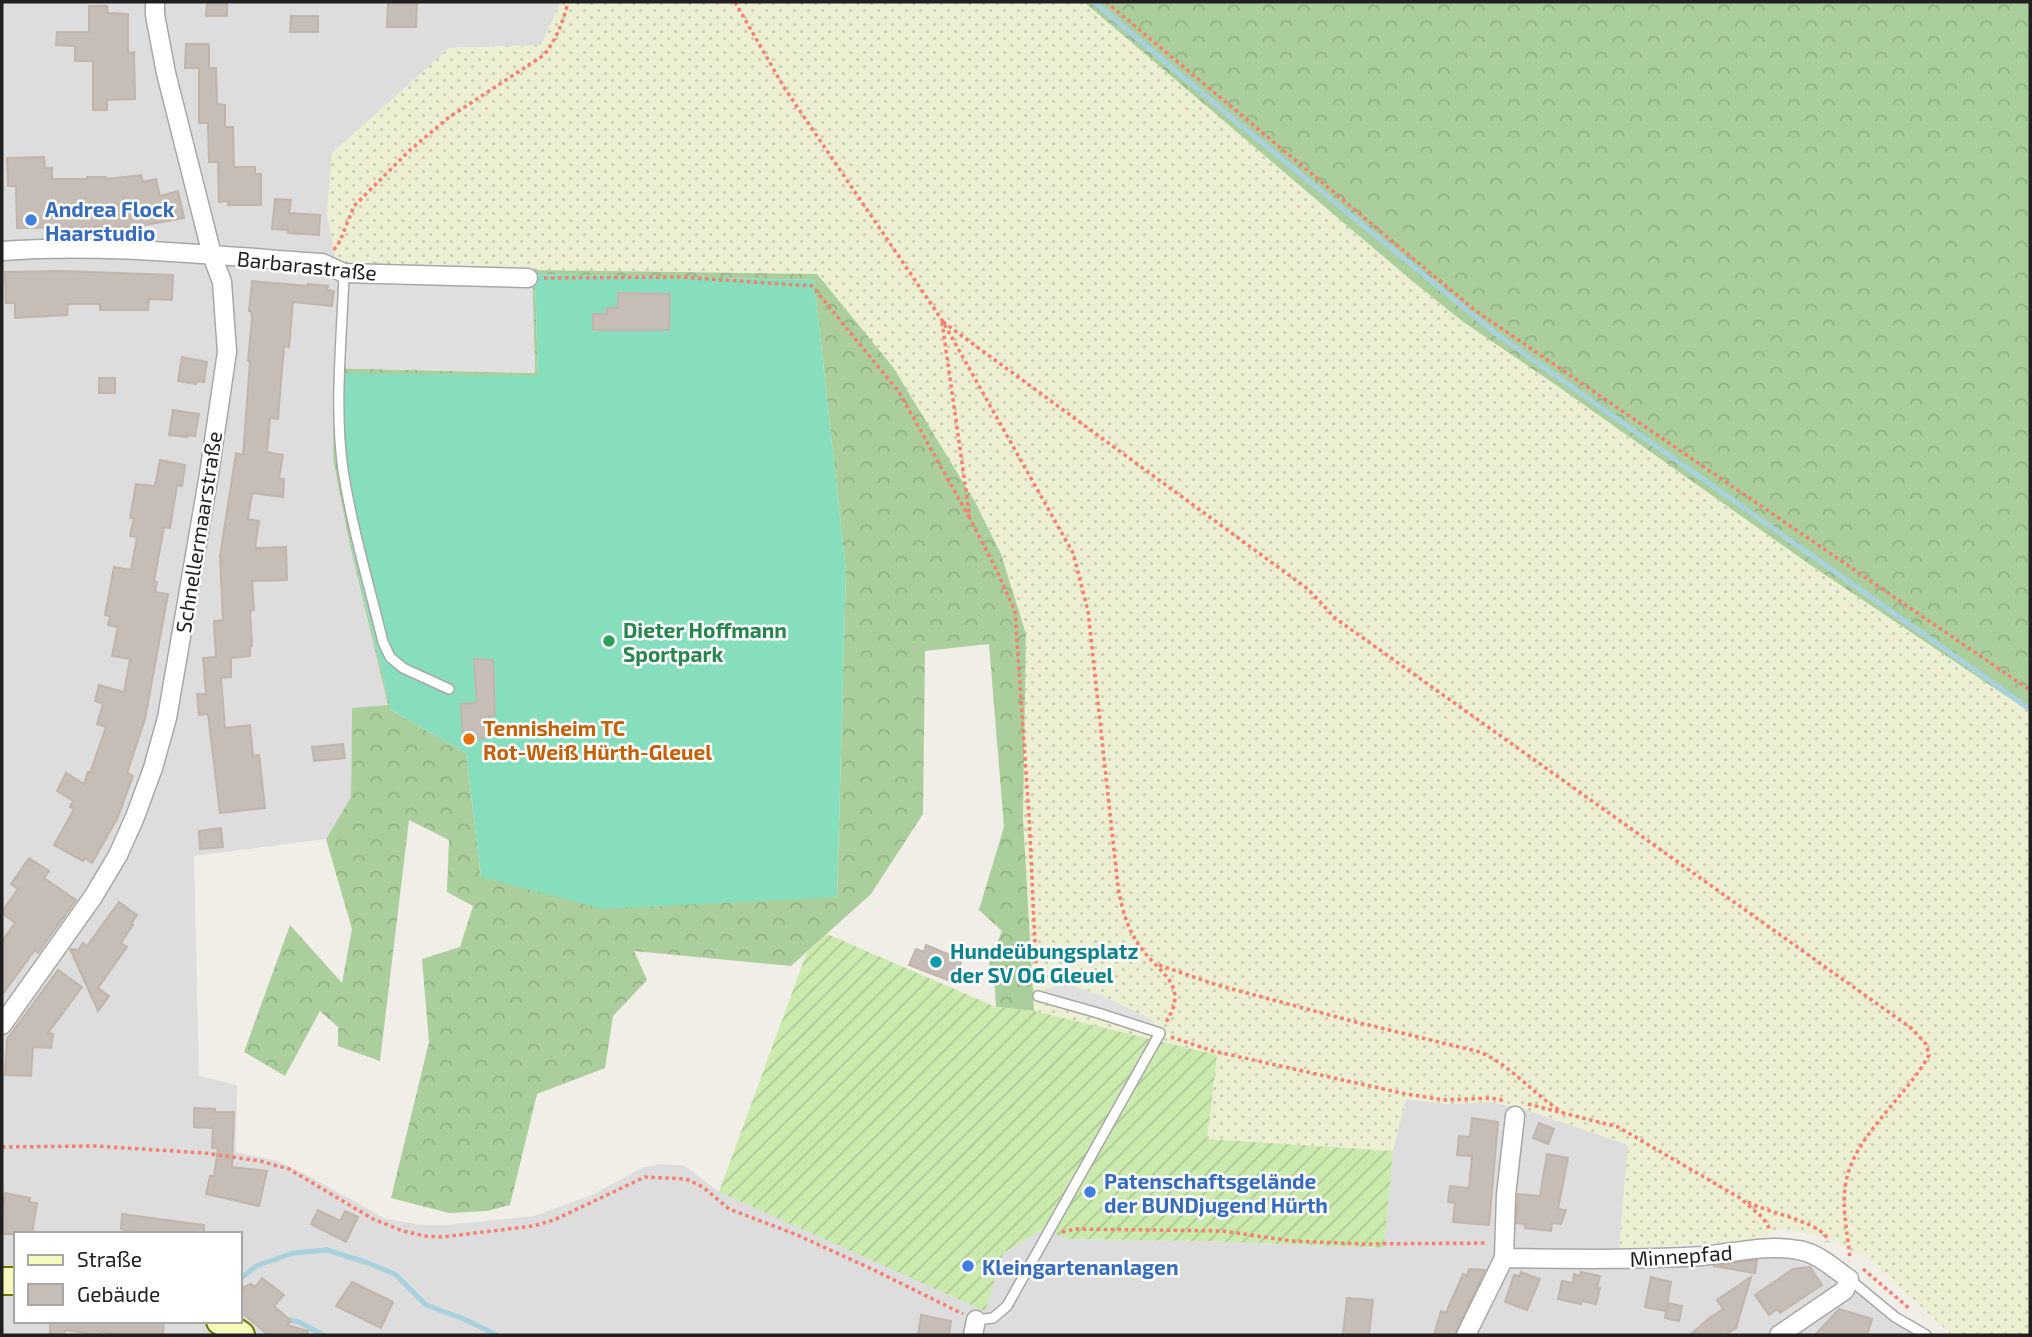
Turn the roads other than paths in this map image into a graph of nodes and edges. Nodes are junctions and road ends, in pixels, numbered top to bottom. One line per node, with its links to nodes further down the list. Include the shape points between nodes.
1 (155, 2): 3 (street, Schnellermaarstraße, via 166,73)
2 (2, 251): 3 (street, Barbarastraße, via 104,248)
3 (212, 255): 4 (street, Barbarastraße, via 322,263); 8 (street, Schnellermaarstraße, via 222,282 227,352 167,718 149,780 118,855)
4 (344, 273): 5 (street, Barbarastraße); 6 (lane, via 339,409 343,468 383,642 403,668)
5 (528, 278)
6 (449, 689)
7 (1038, 996): 13 (lane, via 1160,1033 1007,1306)
8 (2, 1025)
9 (1514, 1105): 10 (street)
10 (1504, 1251): 11 (street, Minnepfad, via 1614,1259 1798,1250 1814,1254); 15 (street, via 1501,1267)
11 (1849, 1279): 16 (street, via 1845,1290); 17 (lane, via 1895,1317)
12 (223, 1323): 14 (street)
13 (974, 1328)
14 (242, 1335)
15 (1466, 1335)
16 (1779, 1335)
17 (1926, 1335)

